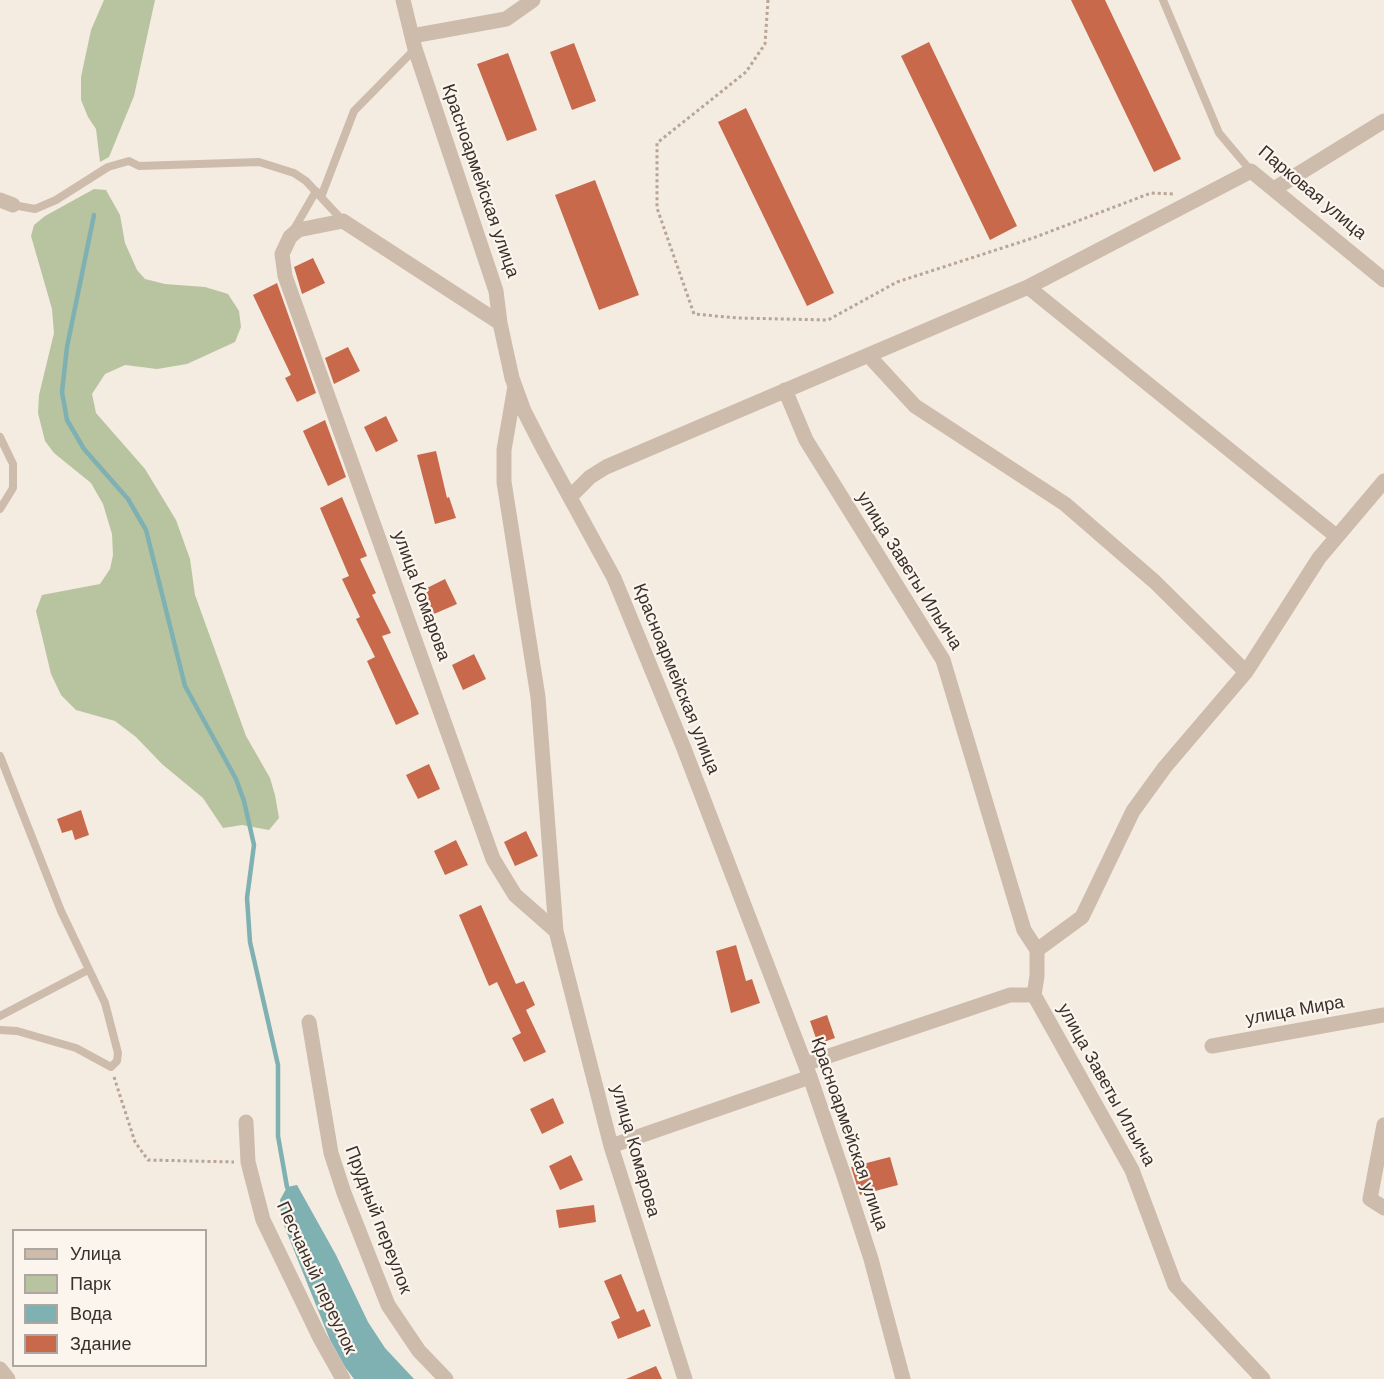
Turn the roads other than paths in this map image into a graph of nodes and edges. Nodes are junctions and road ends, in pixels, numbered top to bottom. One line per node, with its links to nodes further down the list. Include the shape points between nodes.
1 (403, 0): 4 (street, Красноармейская улица)
2 (533, 0): 4 (street, via 506,19)
3 (1163, 0): 6 (lane, Парковая улица, via 1219,133)
4 (413, 42): 8 (lane, via 354,111); 14 (street, Красноармейская улица, via 485,254)
5 (1384, 121): 7 (street)
6 (1251, 171): 7 (street, Парковая улица); 13 (street)
7 (1274, 189): 12 (street, Парковая улица)
8 (319, 194): 9 (lane, via 294,173 259,162 139,166 129,161 108,167 35,209); 10 (lane); 11 (lane)
9 (7, 203)
10 (343, 221): 11 (street, via 298,230); 14 (street)
11 (290, 237): 25 (street, улица Комарова, via 282,255 285,276 494,859 515,895)
12 (1384, 280)
13 (1028, 286): 15 (street); 22 (street)
14 (500, 323): 16 (street, Красноармейская улица)
15 (868, 355): 17 (street); 23 (street, via 915,406 1065,504 1155,582)
16 (515, 386): 20 (street, Красноармейская улица, via 524,411); 25 (street, улица Комарова, via 504,450 504,482 538,697)
17 (785, 390): 20 (street, via 606,467); 26 (street, улица Заветы Ильича, via 806,440 943,660 1024,930)
18 (0, 437): 21 (lane, via 14,464 13,488)
19 (1384, 481): 22 (street)
20 (570, 496): 34 (street, Красноармейская улица, via 622,599 683,746)
21 (0, 509)
22 (1336, 536): 23 (street)
23 (1246, 672): 26 (street, via 1133,811 1082,917)
24 (0, 756): 27 (lane, via 60,911)
25 (556, 931): 37 (street, улица Комарова)
26 (1036, 950): 28 (street, улица Заветы Ильича)
27 (88, 970): 30 (lane); 32 (lane, via 105,1003 117,1043 117,1061 111,1067 76,1048)
28 (1034, 995): 34 (street, via 1010,995); 45 (street, улица Заветы Ильича, via 1132,1170 1175,1285)
29 (1384, 1015): 33 (street, улица Мира)
30 (0, 1016)
31 (309, 1022): 42 (street, Прудный переулок, via 330,1153 344,1193 388,1305 419,1350)
32 (0, 1030)
33 (1212, 1046)
34 (807, 1071): 37 (street); 44 (street, Красноармейская улица, via 871,1259)
35 (246, 1122): 41 (street, Песчаный переулок, via 248,1162 263,1220)
36 (1384, 1125): 38 (street, via 1370,1199)
37 (611, 1146): 43 (street, улица Комарова)
38 (1384, 1208)
39 (0, 1369): 40 (street)
40 (8, 1379)
41 (343, 1379)
42 (446, 1379)
43 (685, 1379)
44 (903, 1379)
45 (1263, 1379)

